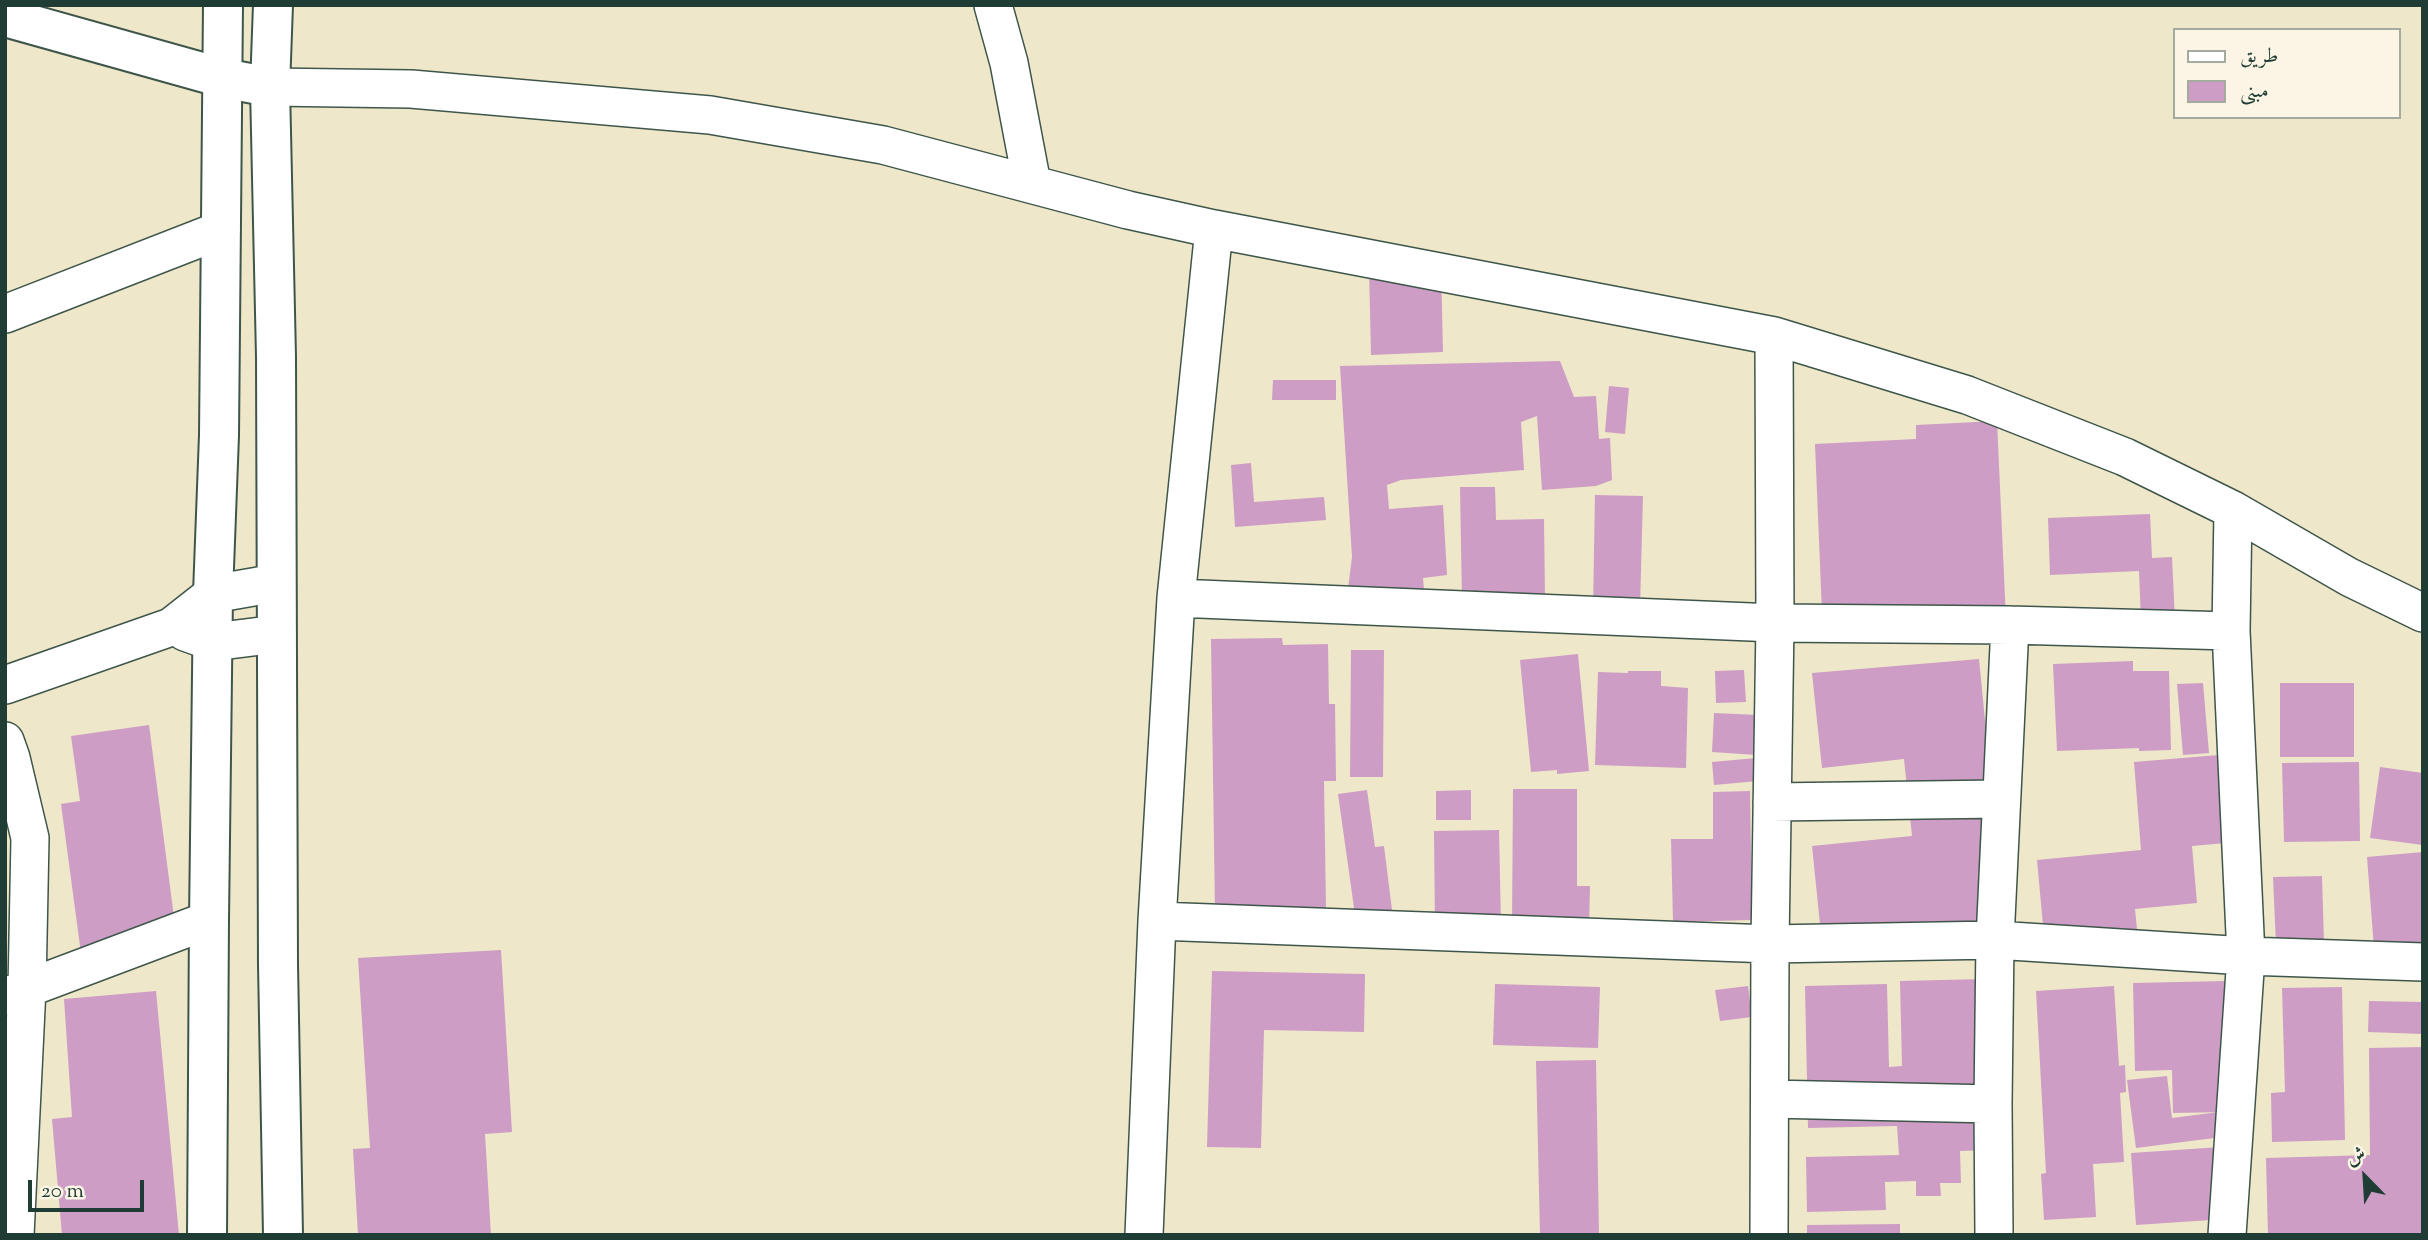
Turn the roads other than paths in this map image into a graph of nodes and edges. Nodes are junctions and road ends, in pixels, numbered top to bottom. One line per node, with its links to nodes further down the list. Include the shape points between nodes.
1 (223, 5): 5 (main road)
2 (273, 5): 6 (main road)
3 (993, 5): 7 (street)
4 (5, 17): 5 (main road)
5 (223, 78): 6 (main road); 9 (main road)
6 (271, 88): 7 (street, via 411,89 709,115 883,145); 13 (main road)
7 (1032, 184): 8 (street)
8 (1214, 229): 11 (street); 15 (street)
9 (221, 230): 10 (street); 14 (main road)
10 (5, 314)
11 (1774, 336): 12 (street, via 1967,395 2125,457); 17 (street)
12 (2233, 510): 16 (street, via 2349,577); 20 (street)
13 (276, 583): 14 (street); 21 (main road)
14 (213, 594): 19 (street); 22 (main road)
15 (1176, 598): 17 (street); 28 (street)
16 (2423, 613)
17 (1775, 624): 18 (street); 26 (street)
18 (2010, 625): 20 (street); 25 (street)
19 (171, 627): 22 (street); 23 (street)
20 (2231, 631): 31 (street)
21 (277, 634): 22 (street); 38 (main road)
22 (213, 642): 27 (main road)
23 (5, 685)
24 (5, 741): 33 (street, via 30,838)
25 (2001, 799): 26 (street); 29 (street)
26 (1772, 802): 30 (street)
27 (209, 920): 33 (street); 37 (main road)
28 (1157, 921): 30 (street); 39 (street)
29 (1995, 940): 30 (street); 31 (street); 35 (street)
30 (1770, 944): 34 (street)
31 (2246, 956): 32 (street); 42 (street)
32 (2423, 962)
33 (16, 992): 36 (street)
34 (1770, 1098): 35 (street); 40 (street)
35 (1993, 1104): 41 (street)
36 (15, 1235)
37 (207, 1235)
38 (283, 1235)
39 (1144, 1235)
40 (1769, 1235)
41 (1994, 1235)
42 (2227, 1235)

